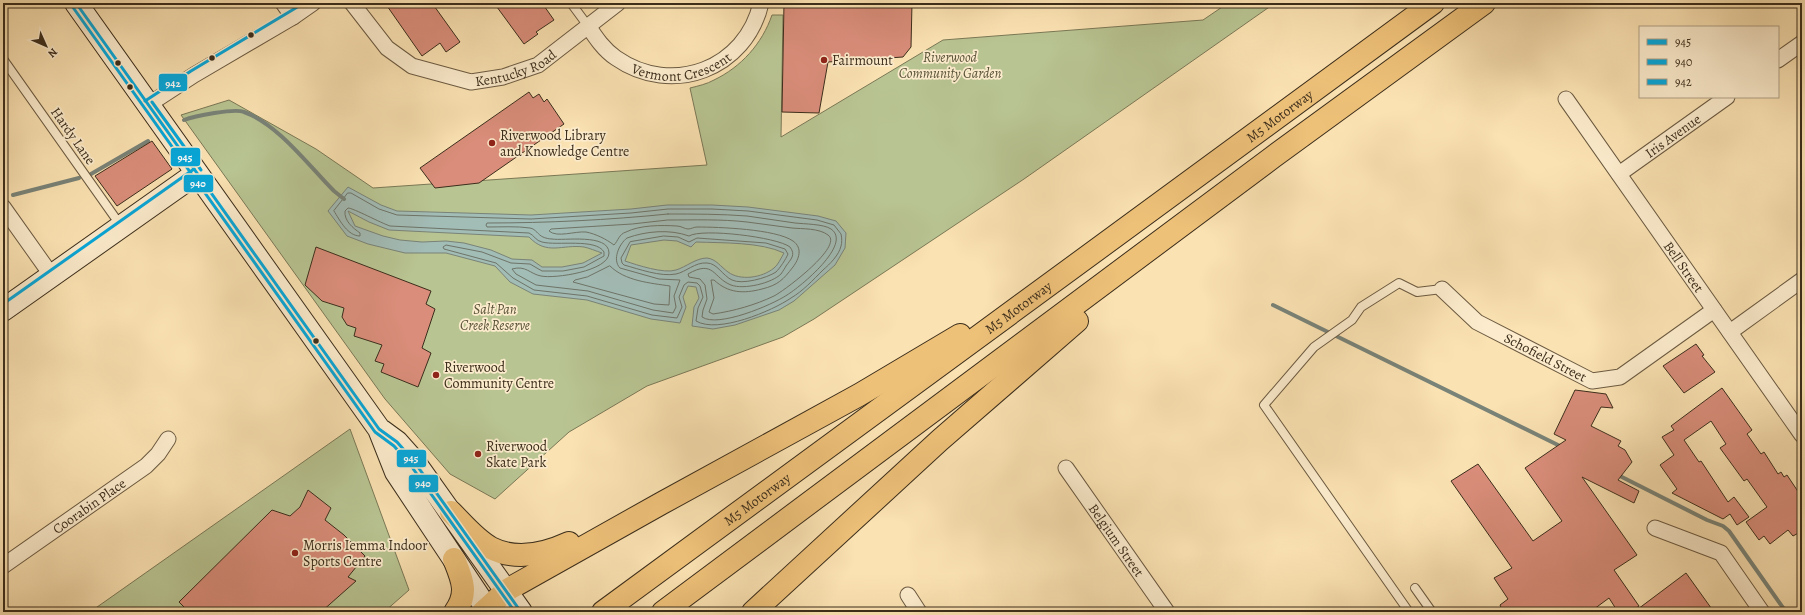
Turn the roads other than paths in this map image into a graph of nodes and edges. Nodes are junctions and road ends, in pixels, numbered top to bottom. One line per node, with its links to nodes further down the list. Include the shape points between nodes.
1 (76, 3): 17 (main road)
2 (283, 3): 10 (street)
3 (313, 3): 10 (street)
4 (352, 3): 11 (street, Kentucky Road, via 386,48 412,66 471,82 503,78 538,65)
5 (571, 3): 11 (lane)
6 (618, 3): 11 (street, Kentucky Road)
7 (761, 3): 11 (street, Vermont Crescent, via 750,32 730,54 708,68 677,76 650,74 625,64 607,51)
8 (1433, 3): 23 (highway, M5 Motorway)
9 (1484, 3): 20 (highway)
10 (293, 17): 17 (street)
11 (588, 26)
12 (1802, 43): 14 (street)
13 (3, 59): 22 (lane, Hardy Lane)
14 (1779, 59)
15 (1726, 98): 19 (street, Iris Avenue)
16 (1566, 99): 19 (street, Bell Street)
17 (148, 105): 18 (main road)
18 (197, 173): 22 (main road); 30 (main road)
19 (1619, 174): 28 (street, Bell Street)
20 (1209, 206): 46 (highway); 47 (highway, via 969,414)
21 (3, 207): 24 (street)
22 (121, 227): 24 (main road)
23 (1127, 227): 34 (highway, via 945,344 859,395); 45 (highway, M5 Motorway)
24 (52, 276): 27 (main road)
25 (1802, 280): 29 (street)
26 (1442, 289): 28 (street, Schofield Street, via 1477,322 1592,381 1620,377); 50 (lane, via 1417,292 1399,283 1361,307 1352,320 1314,347 1264,404)
27 (3, 310)
28 (1714, 310): 29 (street, Bell Street)
29 (1730, 332): 31 (street, Bell Street)
30 (379, 429): 35 (main road, via 397,442); 37 (main road, via 396,472)
31 (1802, 435)
32 (168, 439): 38 (street, Coorabin Place, via 146,466)
33 (1066, 468): 49 (street, Belgium Street)
34 (662, 503): 35 (highway, via 558,548 513,555 490,547); 40 (highway)
35 (451, 512): 40 (main road)
36 (1655, 528): 52 (street, via 1721,553)
37 (454, 559): 42 (main road); 43 (highway, via 464,585 460,604)
38 (3, 566)
39 (1415, 588): 51 (lane)
40 (507, 590): 42 (highway); 44 (main road)
41 (908, 595): 48 (street)
42 (486, 611)
43 (455, 612)
44 (521, 612)
45 (603, 612)
46 (663, 612)
47 (753, 612)
48 (919, 612)
49 (1167, 612)
50 (1409, 612)
51 (1432, 612)
52 (1762, 612)

